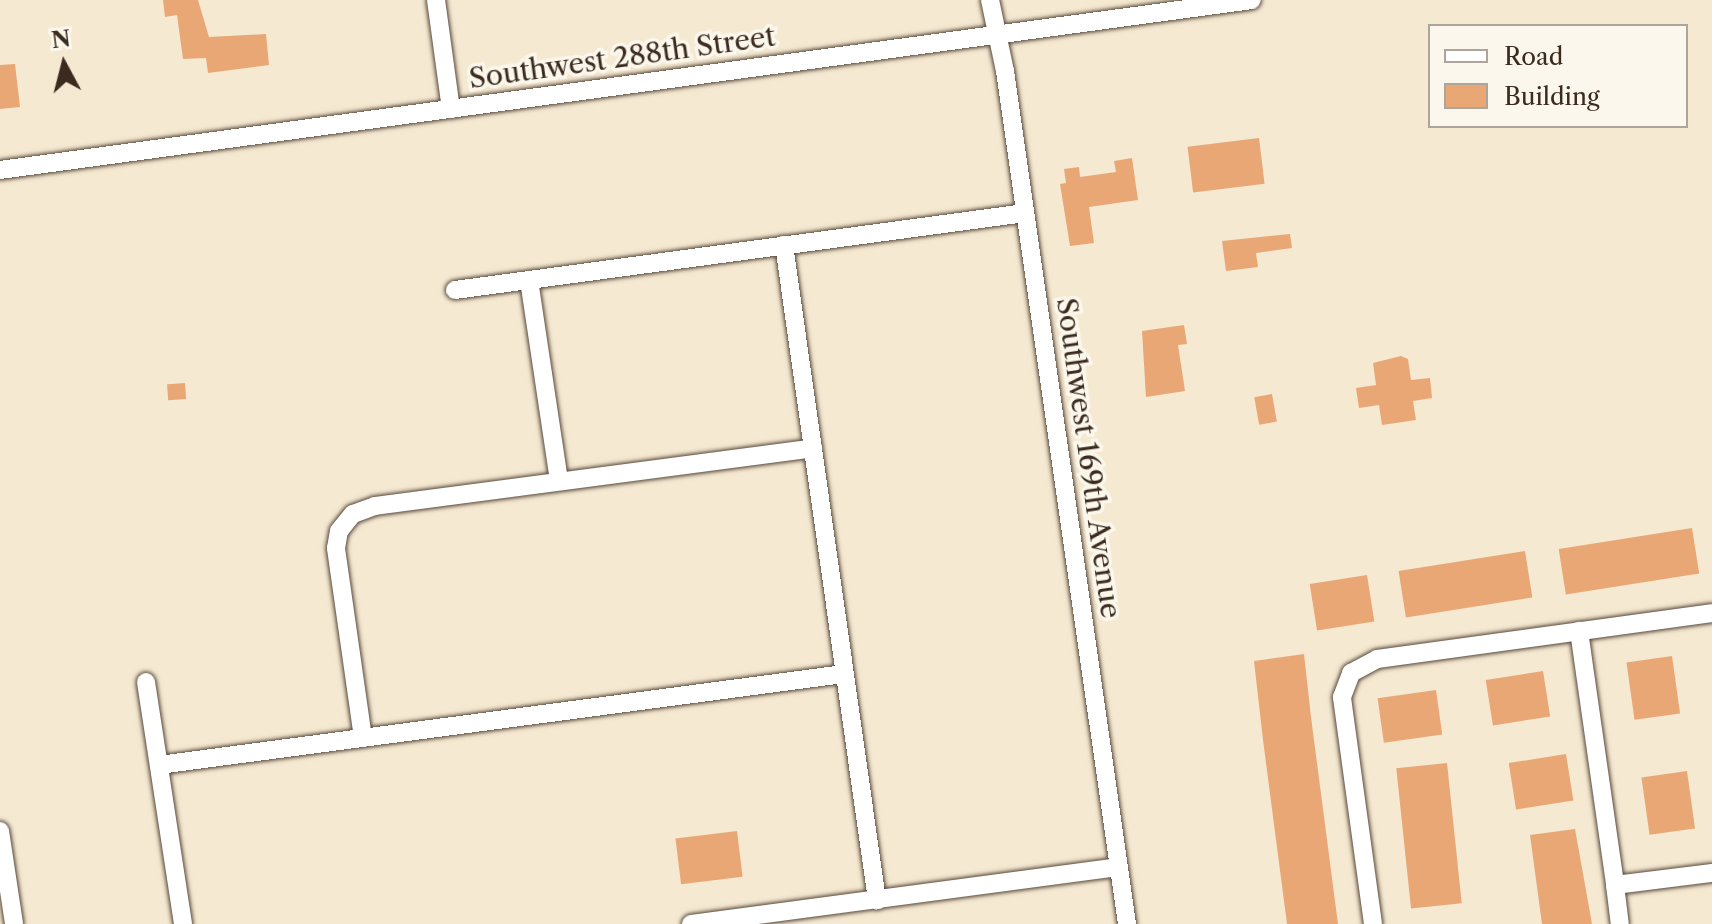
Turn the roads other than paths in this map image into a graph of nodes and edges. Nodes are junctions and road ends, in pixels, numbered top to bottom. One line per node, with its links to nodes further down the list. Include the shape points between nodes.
1 (436, 0): 5 (street)
2 (990, 0): 4 (street, Southwest 169th Avenue)
3 (1252, 0): 4 (street, Southwest 288th Street)
4 (997, 35): 5 (street, Southwest 288th Street); 7 (street, Southwest 169th Avenue)
5 (451, 109): 6 (street, Southwest 288th Street)
6 (0, 170)
7 (1025, 213): 8 (street); 20 (street, Southwest 169th Avenue)
8 (784, 245): 9 (street); 11 (street)
9 (529, 280): 10 (street); 12 (street)
10 (455, 290)
11 (813, 448): 12 (street); 15 (street)
12 (559, 481): 17 (street, via 369,507 345,521 336,553)
13 (1712, 613): 14 (street)
14 (1579, 631): 22 (street); 28 (street, via 1377,659 1351,673 1342,697)
15 (844, 674): 17 (street); 23 (street)
16 (146, 682): 18 (street)
17 (363, 738): 18 (street)
18 (159, 765): 25 (street)
19 (0, 831): 24 (street)
20 (1118, 867): 23 (street); 27 (street, Southwest 169th Avenue)
21 (1712, 873): 22 (street)
22 (1615, 885): 29 (street)
23 (877, 900): 26 (street)
24 (14, 924)
25 (183, 924)
26 (691, 924)
27 (1127, 924)
28 (1373, 924)
29 (1620, 924)

